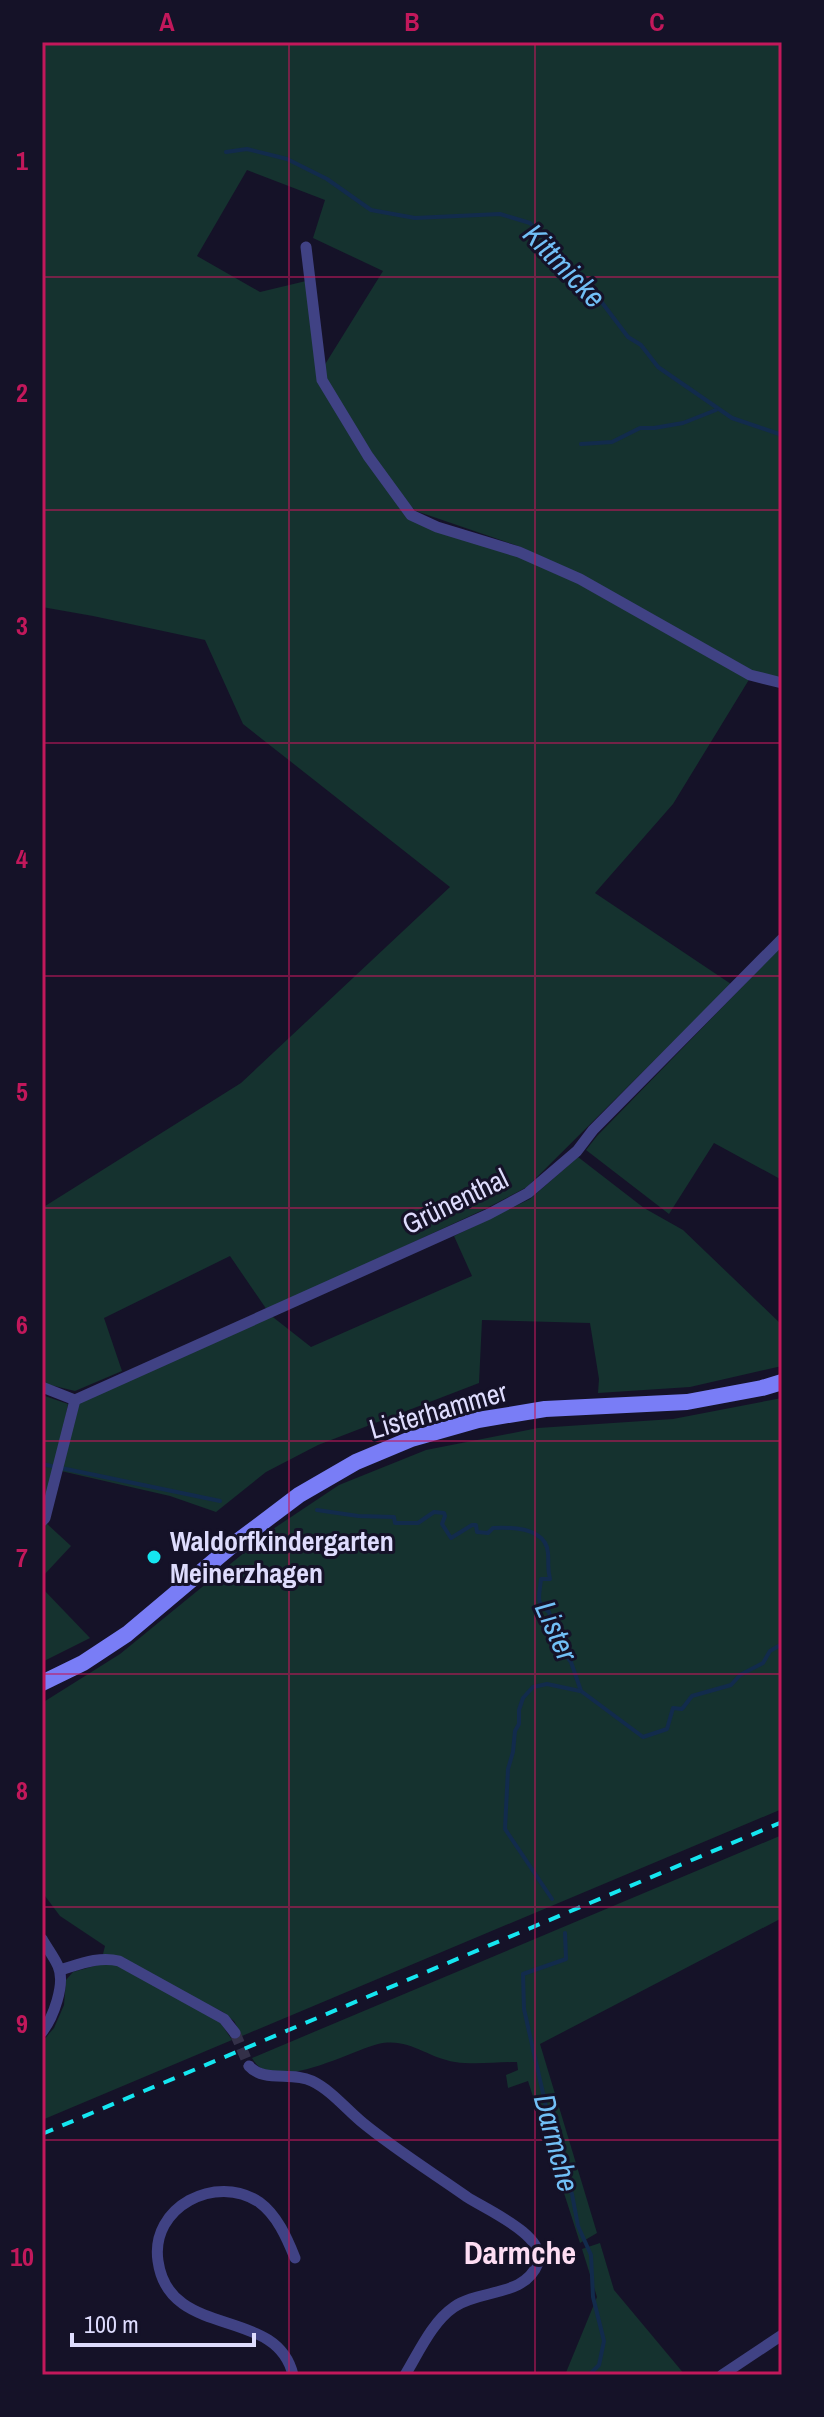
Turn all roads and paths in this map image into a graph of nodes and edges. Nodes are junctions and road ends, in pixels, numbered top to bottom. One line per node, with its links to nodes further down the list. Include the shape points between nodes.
1 (306, 247): 2 (street, via 322,380 411,515 580,579 750,675)
2 (782, 683)
3 (782, 939): 6 (street, Grünenthal, via 577,1151 528,1193)
4 (782, 1382): 8 (main road, Listerhammer, via 687,1402 545,1409 411,1439 356,1462 299,1495 127,1634)
5 (42, 1387): 6 (street)
6 (75, 1400): 7 (street)
7 (42, 1521)
8 (42, 1683)
9 (42, 1939): 10 (street)
10 (60, 1970): 11 (street, via 54,2013); 12 (street, via 92,1960 119,1961 224,2019)
11 (42, 2032)
12 (235, 2033)
13 (249, 2066): 17 (street, via 257,2074 298,2076 320,2085 366,2126 521,2230 537,2247 537,2265 524,2280 464,2302 442,2317)
14 (295, 2258): 16 (street, via 280,2226 259,2202 222,2191 192,2197 176,2209 157,2250 163,2278 185,2307 266,2337 283,2351)
15 (782, 2335): 18 (street)
16 (293, 2375)
17 (405, 2375)
18 (722, 2375)

